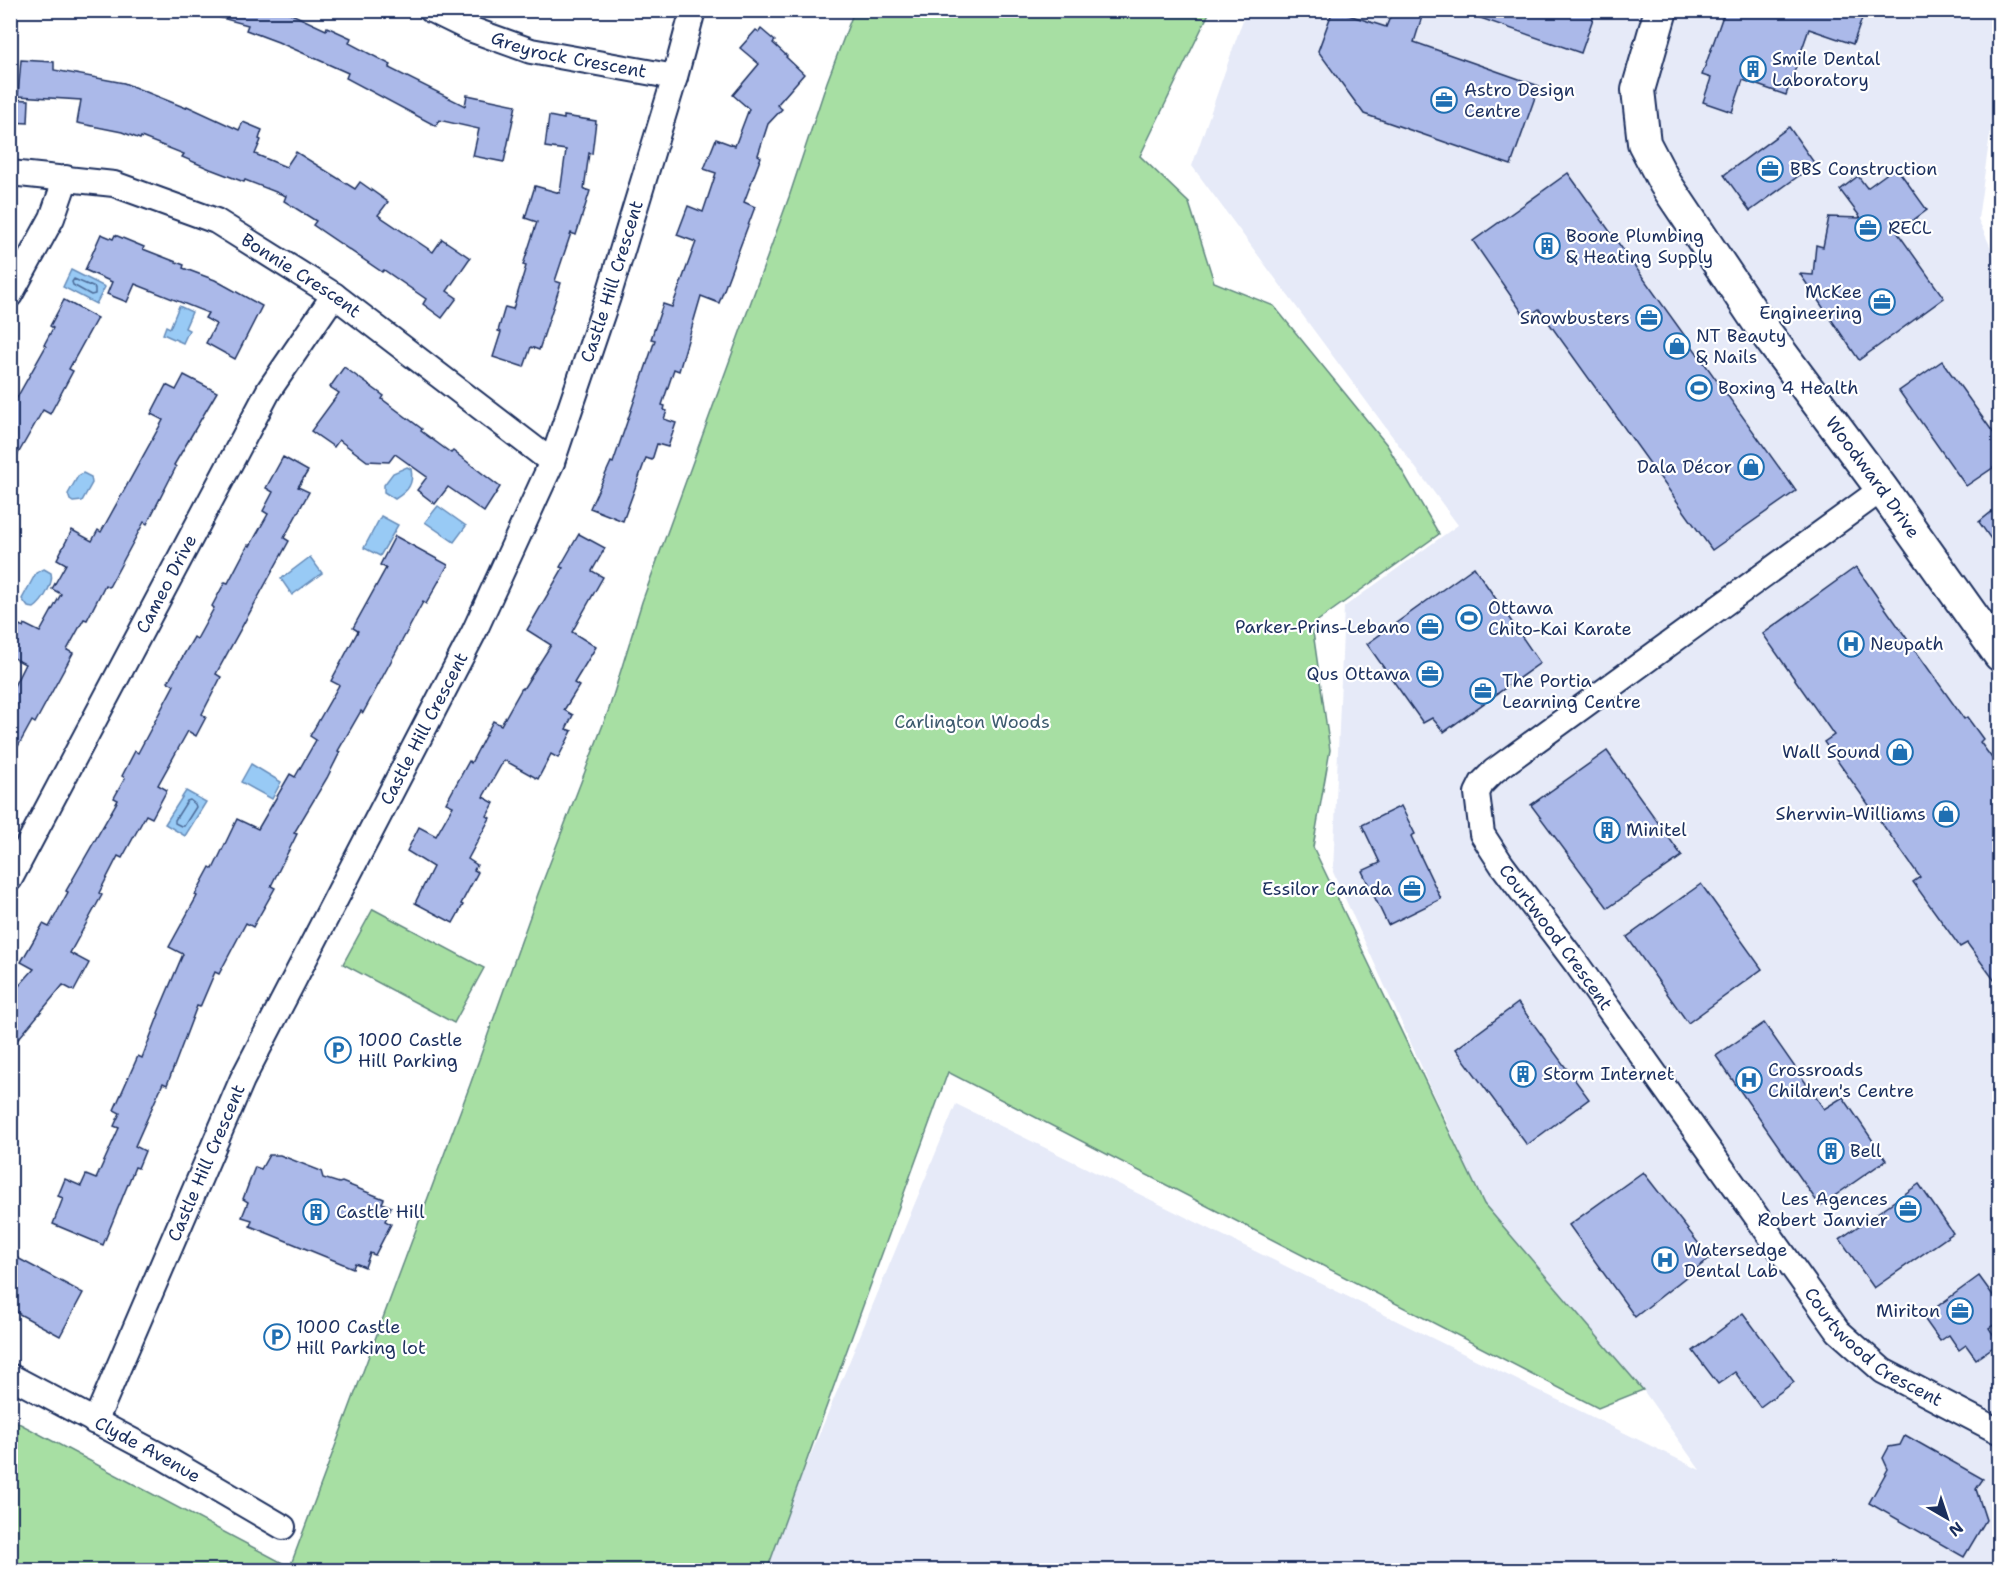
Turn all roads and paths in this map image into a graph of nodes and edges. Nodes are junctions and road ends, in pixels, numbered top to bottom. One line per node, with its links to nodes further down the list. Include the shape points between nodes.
1 (431, 10): 4 (street, Greyrock Crescent, via 531,51)
2 (693, 10): 4 (street, Castle Hill Crescent)
3 (1661, 10): 10 (street, Woodward Drive, via 1638,90 1644,143 1665,183 1763,329)
4 (675, 77): 9 (street, Castle Hill Crescent, via 608,297)
5 (10, 173): 6 (street, Bonnie Crescent)
6 (66, 178): 7 (street, via 52,218); 8 (street, Bonnie Crescent, via 114,184 216,221)
7 (10, 294)
8 (334, 295): 9 (street, Bonnie Crescent); 12 (street, Cameo Drive, via 269,390)
9 (552, 462): 14 (street, Castle Hill Crescent, via 474,632 242,1080)
10 (1882, 489): 11 (street, Woodward Drive); 15 (street, Courtwood Crescent, via 1494,771 1477,793 1482,834 1838,1331 1883,1371)
11 (2000, 655)
12 (10, 879)
13 (10, 1376): 14 (street, Clyde Avenue)
14 (94, 1422): 16 (street, Clyde Avenue)
15 (2000, 1432)
16 (283, 1527)

